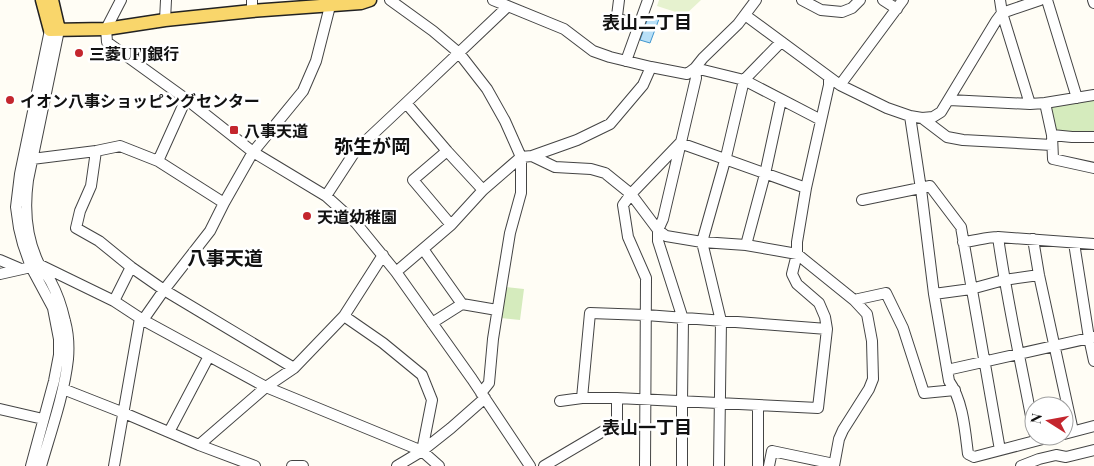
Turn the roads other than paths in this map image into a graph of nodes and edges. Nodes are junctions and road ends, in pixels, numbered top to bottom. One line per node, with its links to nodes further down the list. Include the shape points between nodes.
1 (42, 0): 27 (main road)
2 (52, 0): 27 (main road)
3 (121, 0): 26 (street)
4 (166, 0): 24 (street)
5 (370, 0): 19 (main road)
6 (390, 0): 29 (street)
7 (493, 0): 20 (street)
8 (619, 0): 25 (street, via 619,19)
9 (648, 0): 25 (street)
10 (756, 0): 23 (street)
11 (802, 0): 12 (street, via 821,10 842,12)
12 (860, 0)
13 (883, 0): 21 (street)
14 (903, 0): 21 (street)
15 (1000, 0): 22 (street)
16 (1040, 0): 22 (street)
17 (1046, 0): 37 (street)
18 (252, 5): 19 (main road); 24 (main road)
19 (330, 6): 54 (street, via 316,61 303,91)
20 (508, 6): 29 (street); 30 (street, via 564,29 593,52)
21 (897, 10): 35 (street)
22 (1002, 13): 40 (street); 43 (street)
23 (745, 15): 28 (street); 32 (street)
24 (165, 20): 26 (main road)
25 (639, 25): 30 (street)
26 (106, 28): 27 (main road); 38 (street, via 108,42)
27 (54, 30): 57 (street); 82 (street, via 17,191 19,228)
28 (782, 42): 33 (street); 34 (street)
29 (459, 53): 41 (street); 56 (street, via 488,89)
30 (626, 60): 31 (street)
31 (651, 67): 32 (street, via 687,74); 55 (street, via 643,85 610,124)
32 (695, 68): 34 (street); 51 (street, via 696,78)
33 (829, 78): 35 (street); 47 (street)
34 (744, 80): 39 (street); 58 (street)
35 (840, 86): 45 (street)
36 (1094, 95): 37 (street)
37 (1077, 98): 42 (street)
38 (186, 99): 54 (street); 59 (street)
39 (782, 100): 47 (street); 61 (street)
40 (949, 100): 43 (street); 44 (street)
41 (406, 103): 52 (street); 66 (street, via 356,150)
42 (1045, 103): 43 (street); 50 (street)
43 (1030, 104)
44 (941, 112): 46 (street); 48 (street, via 941,124)
45 (910, 116): 46 (street); 63 (street)
46 (922, 118): 48 (street)
47 (820, 120): 62 (street)
48 (947, 137): 50 (street, via 963,140)
49 (1094, 137): 50 (street)
50 (1052, 140): 60 (street, via 1053,160)
51 (680, 143): 58 (street); 65 (street); 70 (street)
52 (447, 151): 64 (street); 69 (street, via 412,180)
53 (96, 152): 57 (street); 59 (street, via 120,146); 83 (street, via 91,186 76,228 99,241)
54 (253, 152): 66 (street); 68 (street)
55 (532, 156): 56 (street); 65 (street, via 555,168 591,169 605,173)
56 (521, 157): 64 (street); 94 (street, via 521,193 510,233)
57 (32, 159): 82 (street, via 26,196 32,244)
58 (725, 159): 61 (street); 73 (street)
59 (158, 161): 68 (street)
60 (1094, 168)
61 (765, 174): 62 (street); 76 (street)
62 (806, 188): 79 (street)
63 (921, 188): 67 (street); 74 (street, via 930,186 961,228); 90 (street)
64 (483, 190): 69 (street)
65 (631, 194): 70 (street); 95 (street, via 623,206 624,217 628,237 646,278)
66 (326, 196): 80 (street, via 356,223)
67 (862, 200)
68 (224, 203): 89 (street, via 210,231)
69 (451, 225): 78 (street)
70 (658, 230): 73 (street, via 666,236); 98 (street, via 658,241)
71 (998, 237): 72 (street); 74 (street); 87 (street)
72 (1033, 239): 75 (street); 86 (street)
73 (702, 242): 76 (street); 99 (street)
74 (964, 242): 88 (street)
75 (1074, 243): 77 (street); 102 (street)
76 (746, 244): 79 (street)
77 (1094, 244)
78 (423, 250): 84 (street); 93 (street)
79 (797, 254): 91 (street); 101 (street, via 792,274 797,284 819,303 826,317)
80 (383, 255): 84 (street); 96 (street)
81 (0, 260): 82 (street)
82 (31, 267): 85 (street); 92 (street); 111 (street, via 52,283 61,305 68,357); 125 (street, via 53,308 59,339 54,381)
83 (132, 268): 89 (street); 92 (street)
84 (396, 272): 100 (street)
85 (0, 274)
86 (1038, 275): 87 (street); 103 (street)
87 (1004, 280): 88 (street); 104 (street)
88 (971, 289): 90 (street); 106 (street)
89 (164, 290): 97 (street); 108 (street)
90 (934, 294): 109 (street)
91 (854, 300): 112 (street, via 886,292 903,328 924,393); 136 (street, via 867,314 873,379 843,430)
92 (114, 301): 97 (street)
93 (462, 304): 94 (street); 100 (street)
94 (497, 310): 113 (street, via 489,383)
95 (646, 315): 98 (street); 116 (street, via 590,313); 118 (street)
96 (344, 316): 108 (street); 134 (street, via 422,375 432,400)
97 (142, 319): 105 (street); 124 (street)
98 (683, 319): 99 (street); 120 (street)
99 (722, 321): 101 (street); 121 (street)
100 (432, 323): 113 (street)
101 (827, 329): 122 (street, via 818,408)
102 (1092, 337): 103 (street); 107 (street)
103 (1055, 345): 104 (street); 115 (street)
104 (1020, 353): 106 (street); 114 (street)
105 (209, 356): 110 (street); 128 (street)
106 (984, 361): 109 (street); 132 (street)
107 (1094, 361)
108 (294, 368): 110 (street)
109 (947, 370): 112 (street)
110 (266, 386): 130 (street); 134 (street)
111 (62, 389): 124 (street); 138 (street)
112 (955, 390): 132 (street, via 968,454 974,457)
113 (483, 396): 134 (street); 145 (street)
114 (1028, 396)
115 (1063, 396)
116 (582, 398): 117 (street); 119 (street)
117 (617, 398): 118 (street); 146 (street, via 617,423)
118 (645, 400): 120 (street); 147 (street)
119 (560, 401)
120 (682, 402): 121 (street); 148 (street)
121 (720, 404): 122 (street); 149 (street)
122 (758, 406): 150 (street)
123 (0, 409): 125 (street)
124 (124, 413): 128 (street); 139 (street)
125 (43, 419): 137 (street)
126 (1094, 426): 127 (street)
127 (1074, 431)
128 (169, 432): 130 (street)
129 (1024, 440): 132 (street)
130 (198, 445): 140 (street)
131 (1037, 446): 135 (street)
132 (1000, 450)
133 (1094, 450): 135 (street)
134 (422, 451): 143 (street); 144 (street)
135 (1039, 459): 152 (street)
136 (834, 465): 151 (street, via 772,451)
137 (30, 466)
138 (41, 466)
139 (114, 466)
140 (255, 466)
141 (292, 466): 142 (street)
142 (303, 466)
143 (397, 466)
144 (439, 466)
145 (530, 466)
146 (544, 466)
147 (645, 466)
148 (682, 466)
149 (719, 466)
150 (758, 466)
151 (769, 466)
152 (1021, 466)

